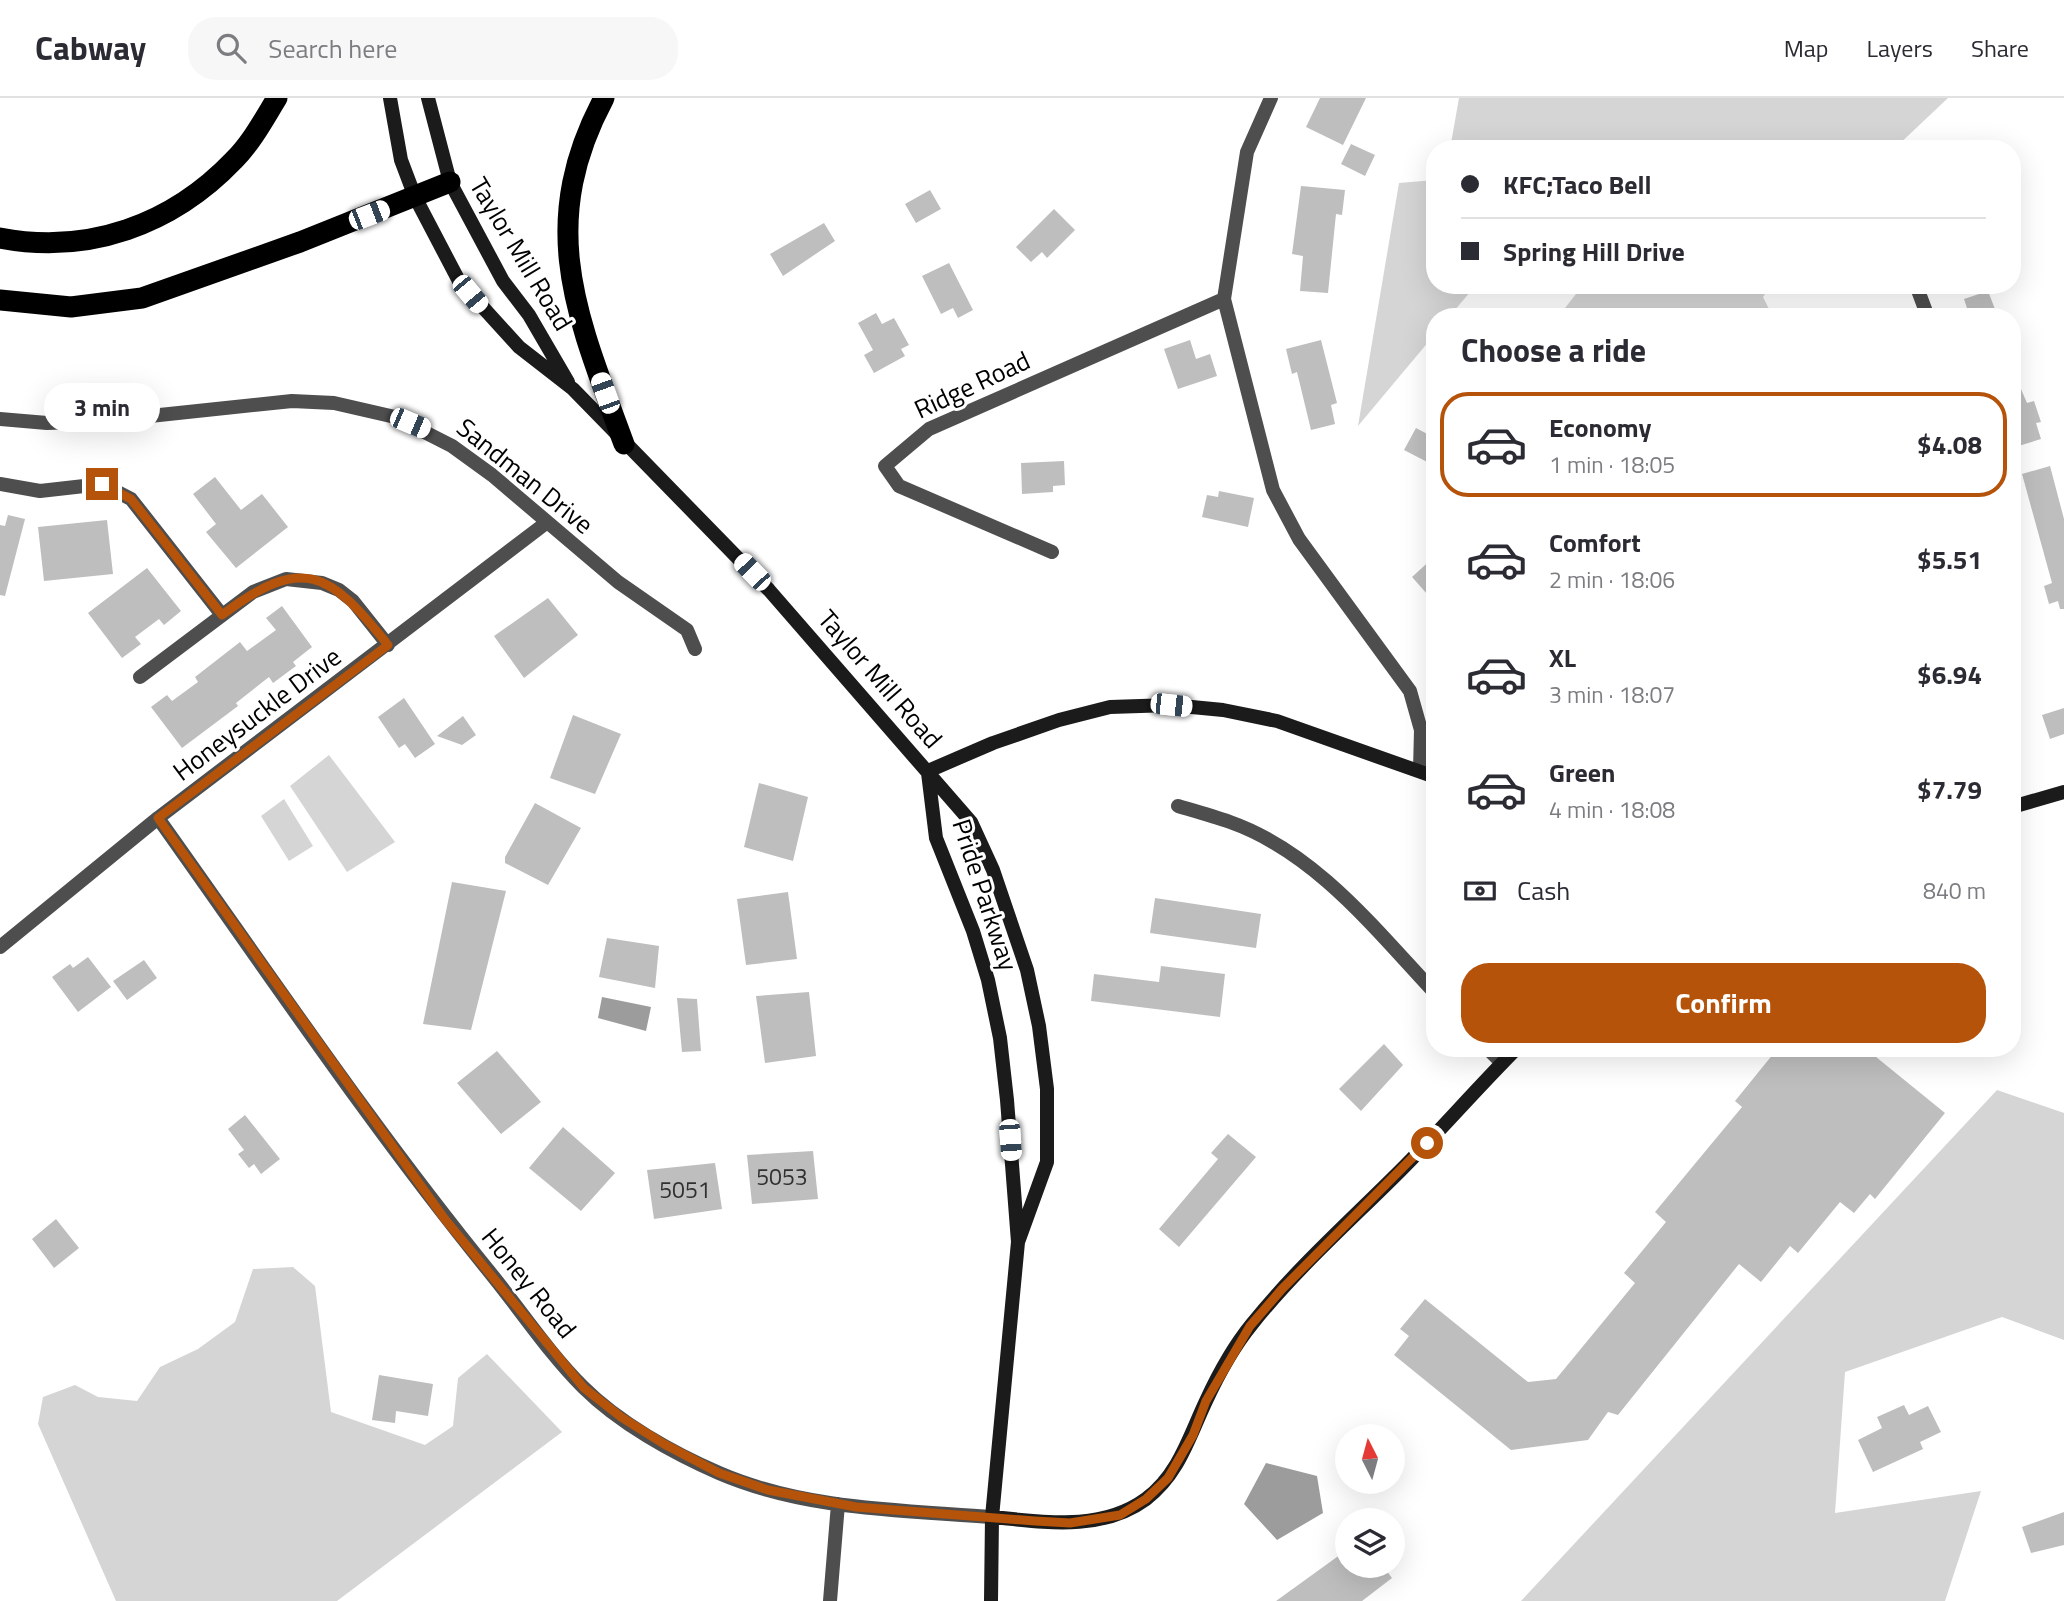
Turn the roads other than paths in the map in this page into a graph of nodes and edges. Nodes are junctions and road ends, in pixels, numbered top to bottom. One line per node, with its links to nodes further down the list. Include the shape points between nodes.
1 (277, 98): 8 (highway, via 235,159 197,194 168,211 103,239 24,243)
2 (390, 98): 7 (main road, Taylor Mill Road, via 401,160)
3 (428, 98): 6 (main road, Taylor Mill Road)
4 (604, 98): 13 (highway, via 575,164 569,197 570,279 586,342)
5 (1270, 98): 9 (street, via 1247,152)
6 (450, 182): 7 (highway); 11 (main road, Taylor Mill Road, via 503,281)
7 (415, 197): 10 (highway, via 142,298 71,307); 11 (main road, Taylor Mill Road, via 459,281 519,347)
8 (0, 238)
9 (1224, 299): 16 (street, Ridge Road, via 929,429 885,466 899,486); 22 (street, via 1273,490 1299,539 1410,691 1421,730)
10 (0, 300)
11 (573, 389): 13 (main road, Taylor Mill Road)
12 (0, 419): 15 (street, Sandman Drive, via 103,421 292,401 363,408 395,417 452,446)
13 (624, 444): 21 (main road, Taylor Mill Road, via 769,590)
14 (0, 484): 17 (street, via 40,491 102,484 114,488 131,499)
15 (546, 523): 18 (street, Honeysuckle Drive); 19 (street, Sandman Drive, via 687,630)
16 (1052, 552)
17 (222, 615): 18 (street, via 271,582 314,581 353,601); 20 (street)
18 (388, 645): 27 (street, Honeysuckle Drive)
19 (695, 649)
20 (140, 677)
21 (928, 771): 22 (main road, Taylor Mill Road, via 1059,720 1110,707 1171,705 1277,721); 33 (main road, Pride Parkway, via 936,838 973,931 1000,1038); 33 (main road, Pride Parkway, via 971,822 993,870 1027,970 1039,1026 1047,1089 1047,1162)
22 (1420, 771): 23 (main road, Taylor Mill Road)
23 (1426, 773)
24 (2064, 792): 25 (main road)
25 (2021, 804)
26 (1178, 806): 29 (street, via 1231,822 1315,872 1339,890)
27 (158, 818): 28 (street, Honeysuckle Drive); 34 (street, Honey Road, via 444,1218 584,1388 653,1437 719,1473 768,1490)
28 (0, 947)
29 (1426, 983)
30 (1496, 1057): 32 (street)
31 (1508, 1057): 32 (main road)
32 (1502, 1063): 35 (main road, via 1250,1326 1206,1401 1181,1458 1146,1499 1120,1515 1097,1521)
33 (1018, 1242): 35 (main road, Pride Parkway)
34 (838, 1504): 35 (street, Honey Road); 36 (street)
35 (992, 1517): 37 (main road, Pride Parkway)
36 (830, 1601)
37 (991, 1601)

